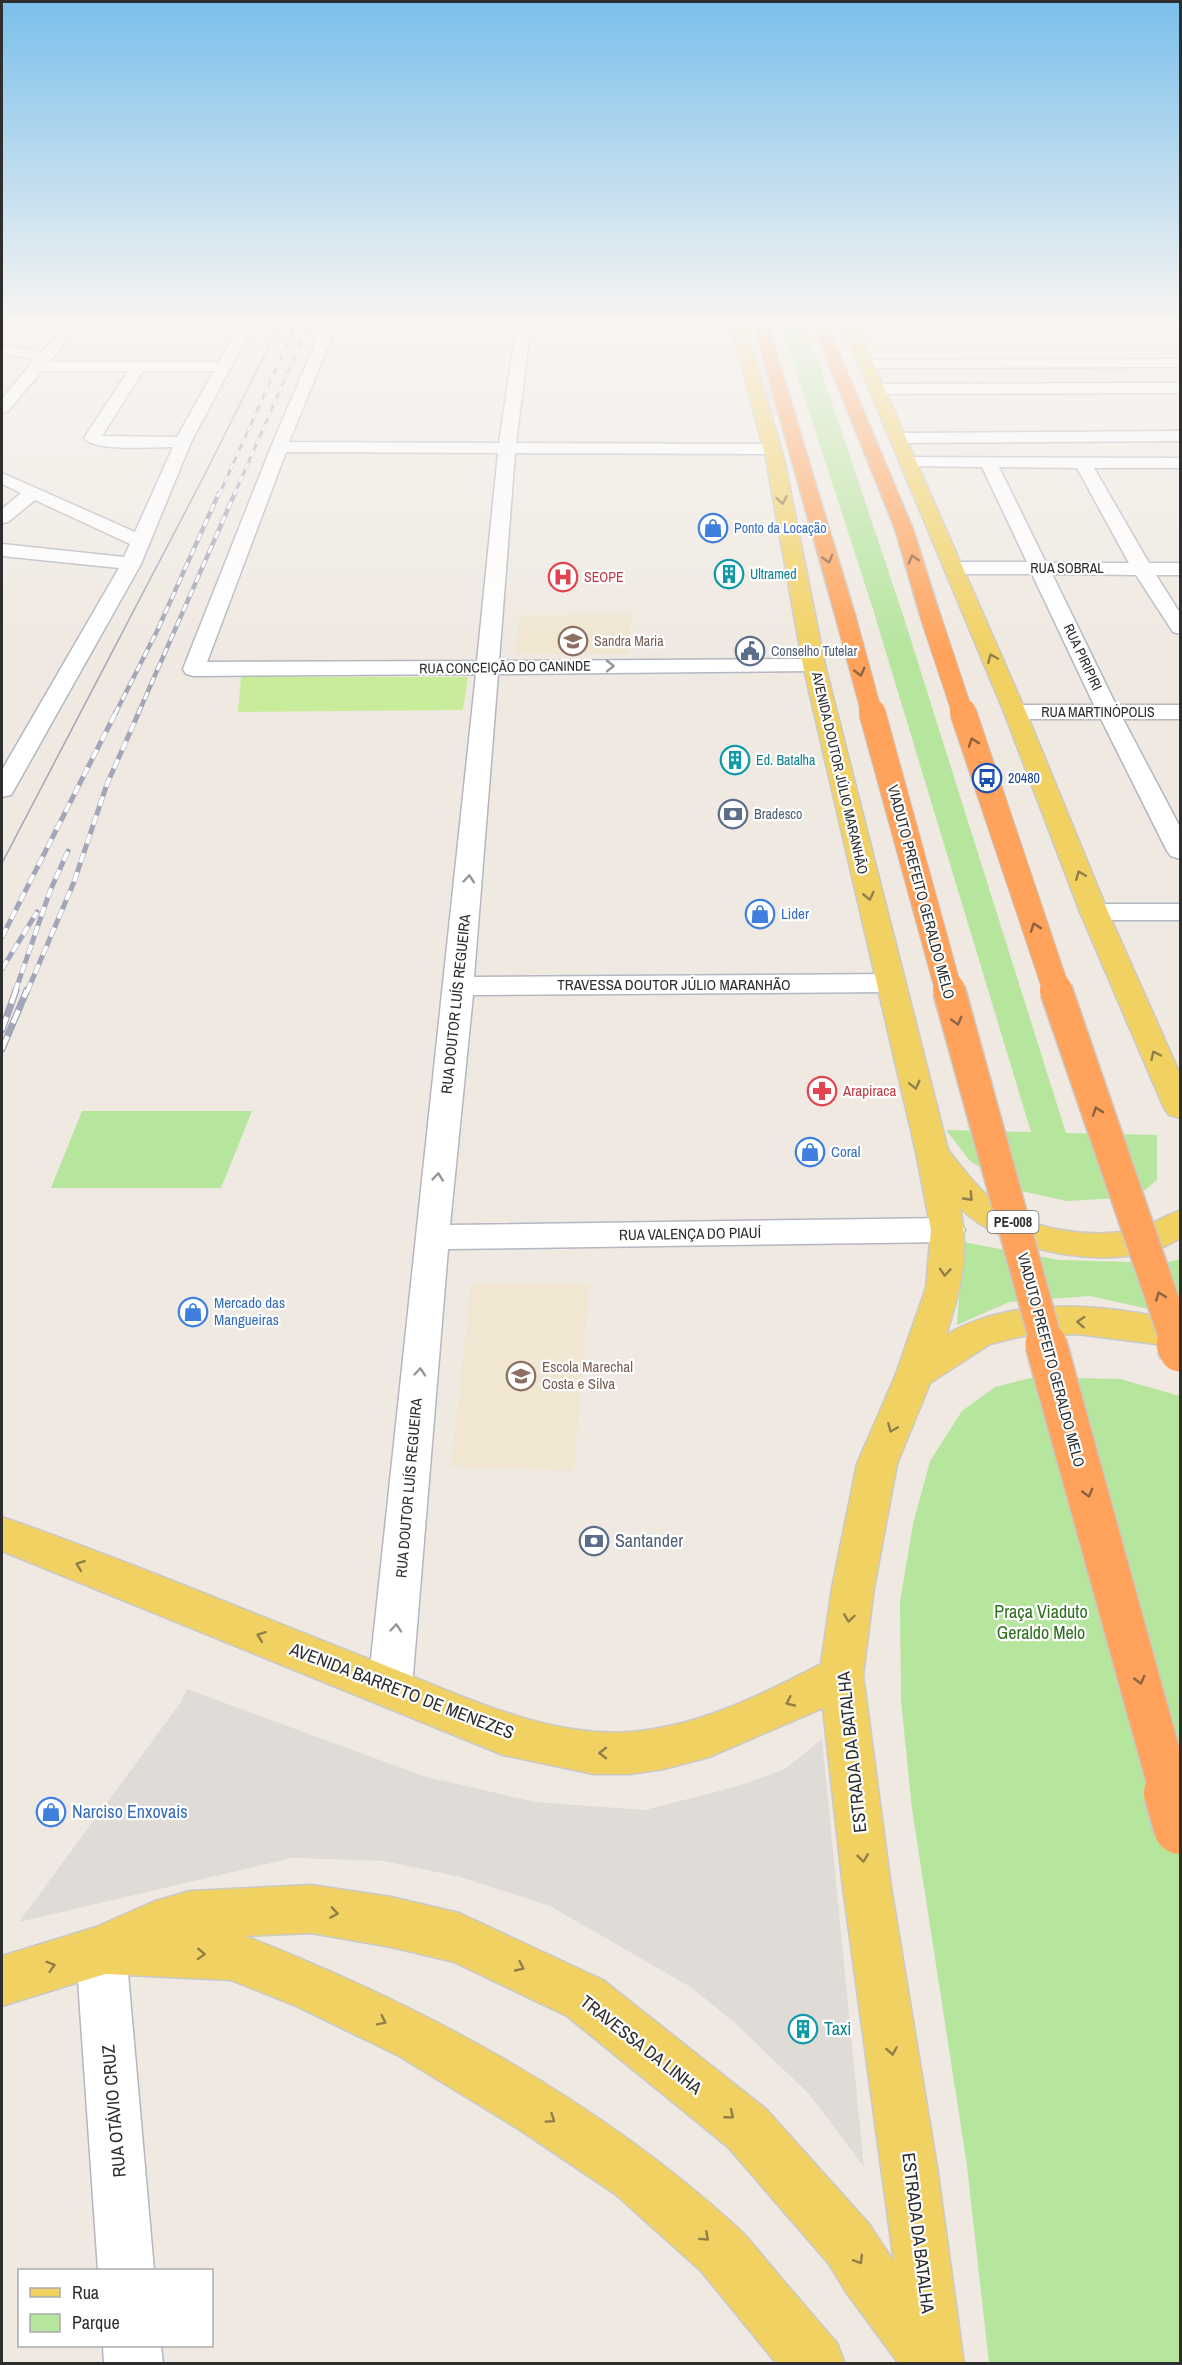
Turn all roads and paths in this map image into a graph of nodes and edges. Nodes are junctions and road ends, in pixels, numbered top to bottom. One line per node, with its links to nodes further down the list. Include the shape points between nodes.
1 (96, 432): 11 (street, via 92,438 100,441)
2 (188, 432): 11 (street)
3 (285, 432): 12 (street)
4 (509, 432): 13 (street, RUA DOUTOR LUÍS REGUEIRA)
5 (768, 432): 14 (main road, AVENIDA DOUTOR JÚLIO MARANHÃO)
6 (792, 432): 53 (highway, VIADUTO PREFEITO GERALDO MELO / PE-008, one-way to 53, bridge)
7 (864, 432): 48 (highway, one-way to 7, bridge, via 904,529)
8 (897, 432): 10 (main road)
9 (1180, 435): 10 (street)
10 (898, 438): 15 (main road)
11 (183, 442): 23 (street)
12 (279, 447): 13 (street); 32 (street, RUA CONCEIÇÃO DO CANINDE, via 193,668)
13 (507, 449): 14 (street); 32 (street, RUA DOUTOR LUÍS REGUEIRA)
14 (773, 449): 31 (main road, AVENIDA DOUTOR JÚLIO MARANHÃO, one-way to 31)
15 (908, 462): 16 (street); 26 (main road)
16 (987, 462): 17 (street); 29 (street, RUA PIRIPIRI)
17 (1083, 463): 18 (street); 27 (street)
18 (1174, 463): 20 (street)
19 (2, 478): 21 (street)
20 (1180, 479)
21 (32, 493): 22 (street); 23 (street)
22 (2, 518)
23 (139, 541): 25 (street)
24 (2, 550): 25 (street)
25 (130, 564): 36 (street)
26 (954, 568): 29 (street, RUA SOBRAL); 34 (main road, one-way to 26)
27 (1142, 568): 28 (street, RUA SOBRAL); 29 (street, RUA SOBRAL); 30 (street)
28 (1180, 568)
29 (1041, 569): 33 (street, RUA PIRIPIRI)
30 (1180, 628)
31 (814, 665): 32 (street, RUA CONCEIÇÃO DO CANINDE, one-way to 31); 40 (main road, AVENIDA DOUTOR JÚLIO MARANHÃO, one-way to 40)
32 (488, 667): 41 (street, RUA DOUTOR LUÍS REGUEIRA, one-way to 32)
33 (1108, 711): 34 (street, RUA MARTINÓPOLIS); 35 (street, RUA MARTINÓPOLIS); 37 (street, RUA PIRIPIRI)
34 (1015, 712): 38 (main road, one-way to 34)
35 (1180, 712)
36 (2, 790)
37 (1180, 851)
38 (1094, 912): 39 (street); 42 (main road, one-way to 38)
39 (1180, 912)
40 (890, 983): 41 (street, TRAVESSA DOUTOR JÚLIO MARANHÃO); 43 (main road, AVENIDA DOUTOR JÚLIO MARANHÃO, one-way to 43)
41 (459, 986): 46 (street, RUA DOUTOR LUÍS REGUEIRA, one-way to 41)
42 (1180, 1108)
43 (932, 1152): 44 (main road, one-way to 44, via 970,1200 996,1220 1031,1235 1062,1242 1112,1243 1158,1236); 45 (main road, ESTRADA DA BATALHA)
44 (1180, 1222)
45 (948, 1230): 46 (street, RUA VALENÇA DO PIAUÍ); 49 (main road, ESTRADA DA BATALHA, one-way to 49, via 944,1288)
46 (432, 1237): 52 (street, RUA DOUTOR LUÍS REGUEIRA, one-way to 46)
47 (1180, 1334): 49 (main road, one-way to 49, via 1147,1327 1017,1322 977,1335)
48 (1180, 1351)
49 (915, 1374): 51 (main road, ESTRADA DA BATALHA, one-way to 51, via 877,1464)
50 (2, 1534): 52 (main road, AVENIDA BARRETO DE MENEZES, one-way to 50)
51 (841, 1675): 52 (main road, AVENIDA BARRETO DE MENEZES, one-way to 52, via 788,1703 709,1736 630,1753 594,1753 503,1734); 58 (main road, ESTRADA DA BATALHA, one-way to 58)
52 (390, 1687)
53 (1180, 1828)
54 (101, 1951): 55 (main road, TRAVESSA DA LINHA, one-way to 54); 56 (street, RUA OTÁVIO CRUZ); 58 (main road, TRAVESSA DA LINHA, one-way to 58, via 155,1926 190,1916 310,1909 459,1938 585,1998 747,2128 849,2244); 60 (main road, TRAVESSA DA LINHA, one-way to 60, via 231,1955 309,1986 417,2038 536,2109 634,2175 721,2251)
55 (2, 1981)
56 (126, 2269)
57 (132, 2347): 59 (street)
58 (935, 2363)
59 (134, 2364)
60 (816, 2364)

